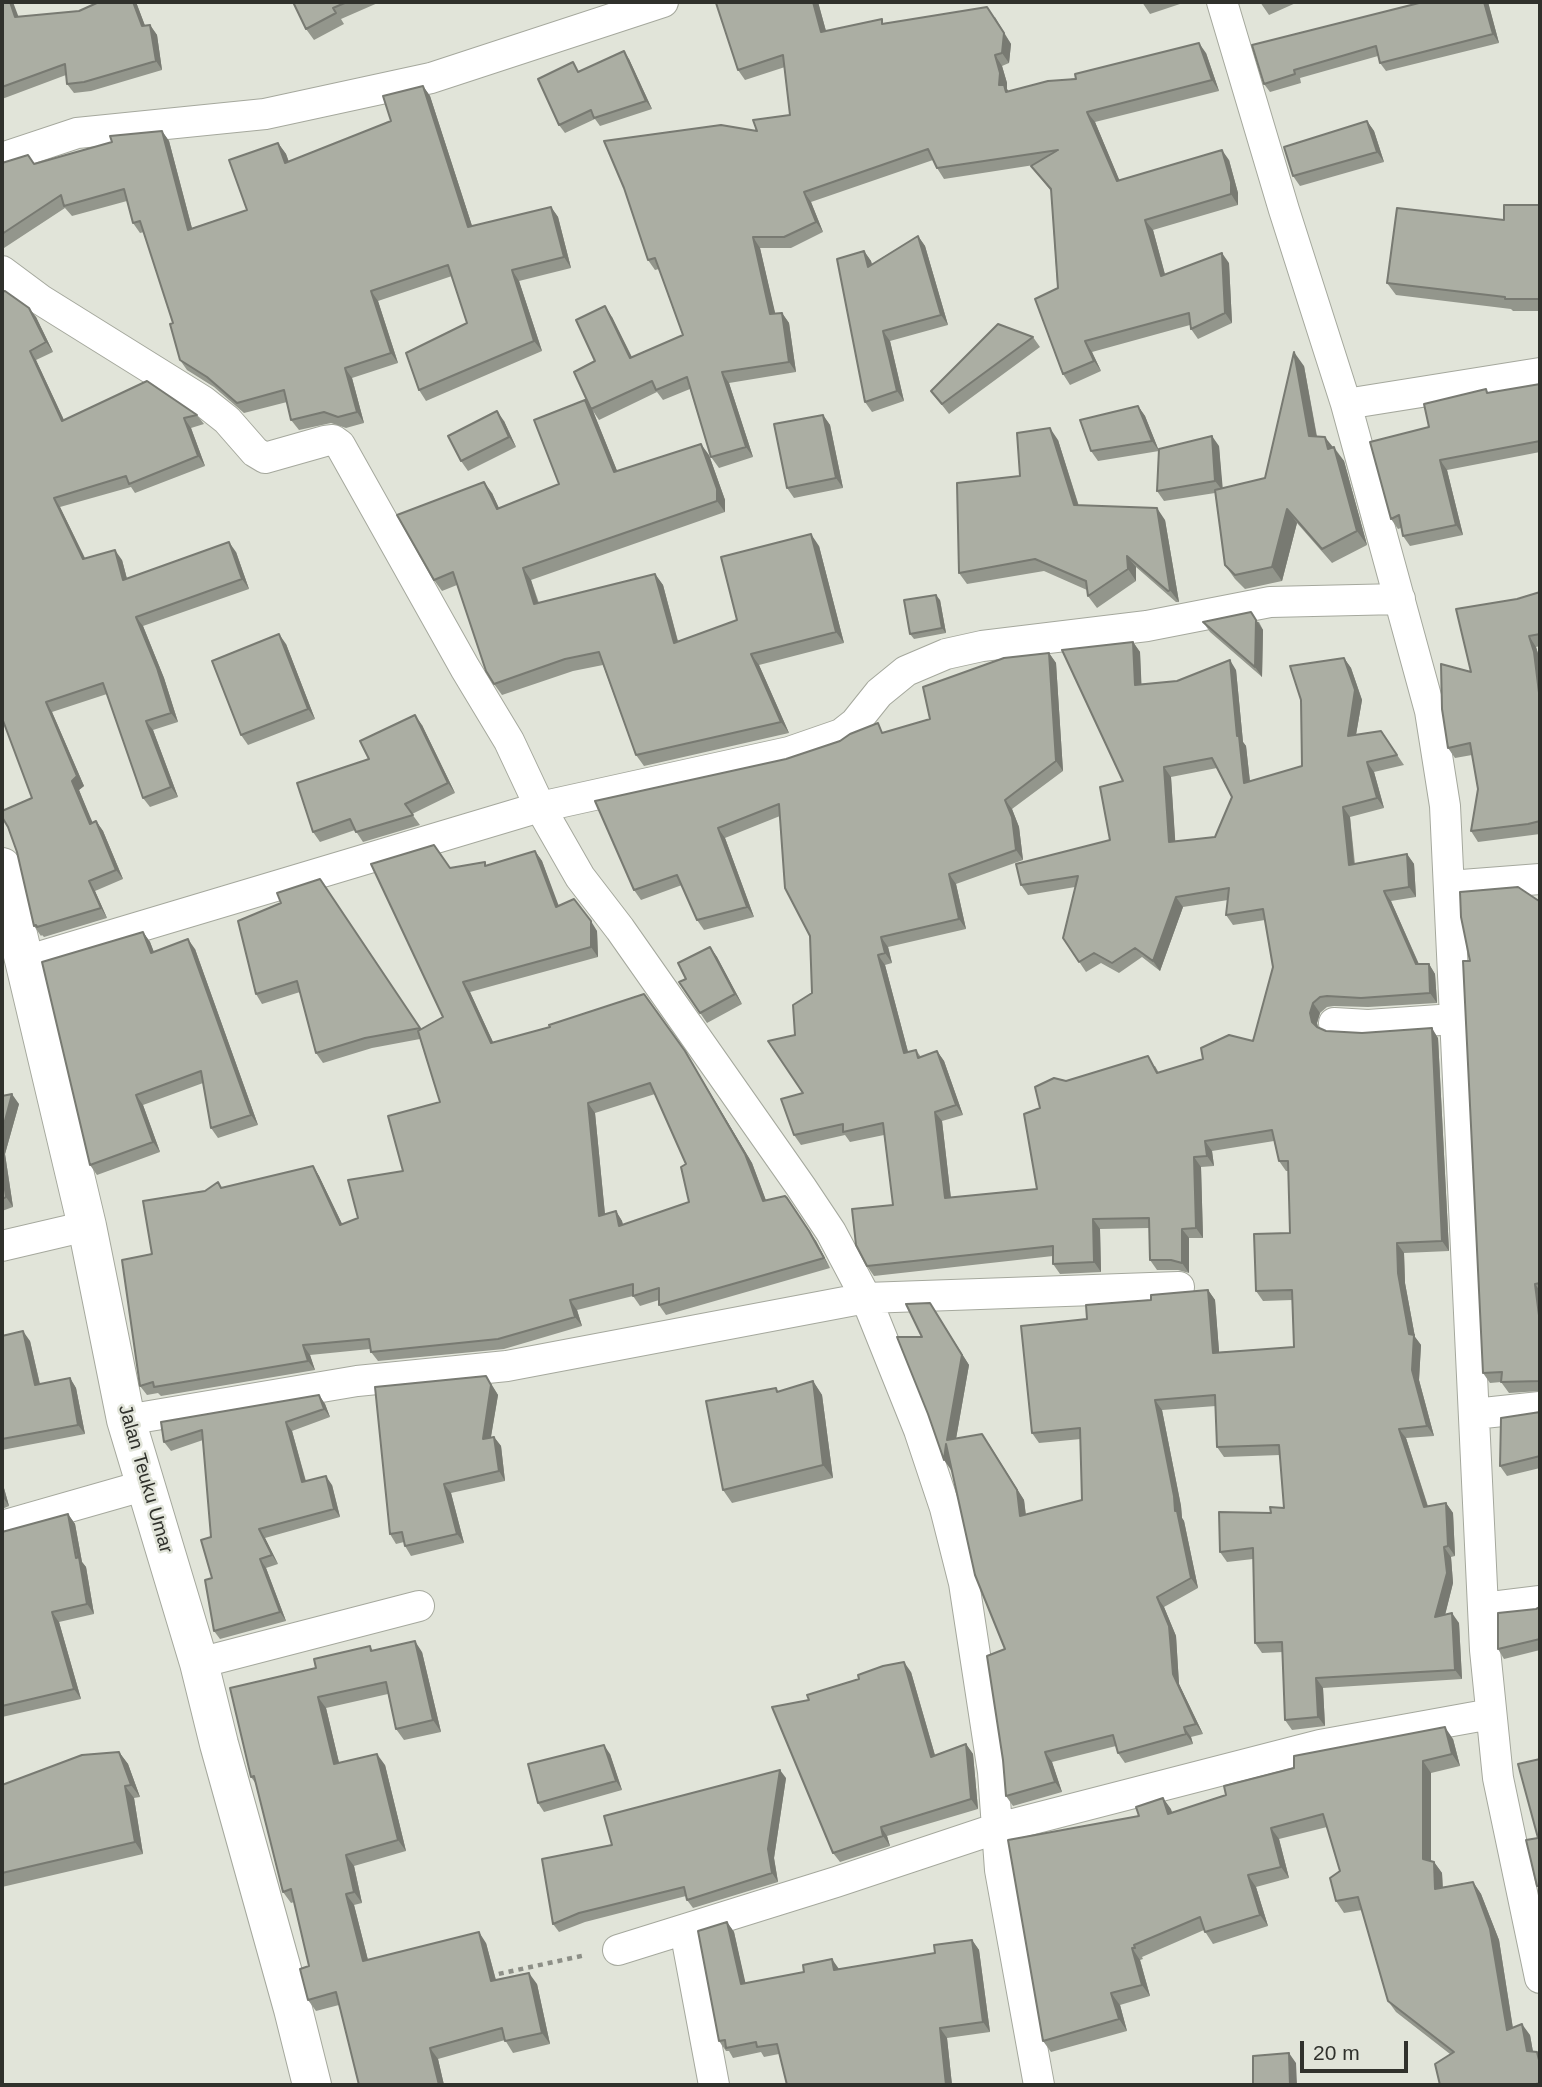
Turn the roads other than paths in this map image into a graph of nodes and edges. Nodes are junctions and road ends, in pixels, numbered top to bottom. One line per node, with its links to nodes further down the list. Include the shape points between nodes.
1 (663, 2): 3 (street)
2 (1222, 2): 7 (street)
3 (619, 8): 4 (street, via 431,78 265,114 77,133)
4 (2, 158)
5 (2, 271): 9 (street, via 203,401 265,458 325,441 340,445 509,741)
6 (1540, 373): 7 (street)
7 (1346, 404): 8 (street)
8 (1400, 599): 9 (street, via 1270,602 1147,626 970,648 906,671 841,734 789,752); 12 (street, via 1430,711 1444,806)
9 (540, 807): 13 (street); 19 (street, via 580,877 824,1221)
10 (2, 867): 13 (main road, Jalan Teuku Umar)
11 (1540, 879): 12 (street)
12 (1449, 886): 14 (street)
13 (25, 961): 16 (main road, Jalan Teuku Umar)
14 (1454, 1019): 15 (street); 21 (street)
15 (1334, 1023)
16 (87, 1226): 17 (street); 22 (main road, Jalan Teuku Umar)
17 (2, 1246)
18 (1179, 1287): 19 (street)
19 (866, 1298): 22 (street, via 507,1366 357,1381); 30 (street, via 919,1430 964,1583)
20 (1540, 1407): 21 (street)
21 (1474, 1414): 27 (street)
22 (126, 1420): 23 (main road, Jalan Teuku Umar)
23 (146, 1485): 24 (street); 28 (main road, Jalan Teuku Umar)
24 (2, 1526)
25 (1540, 1601): 27 (street)
26 (419, 1606): 28 (street)
27 (1483, 1608): 29 (street)
28 (199, 1663): 34 (main road, Jalan Teuku Umar)
29 (1491, 1714): 30 (street, via 1320,1745); 33 (street, via 1498,1778)
30 (998, 1828): 31 (street); 36 (street, via 1000,1870)
31 (685, 1930): 32 (street); 35 (street)
32 (618, 1950)
33 (1540, 1978)
34 (312, 2085)
35 (714, 2085)
36 (1039, 2085)

